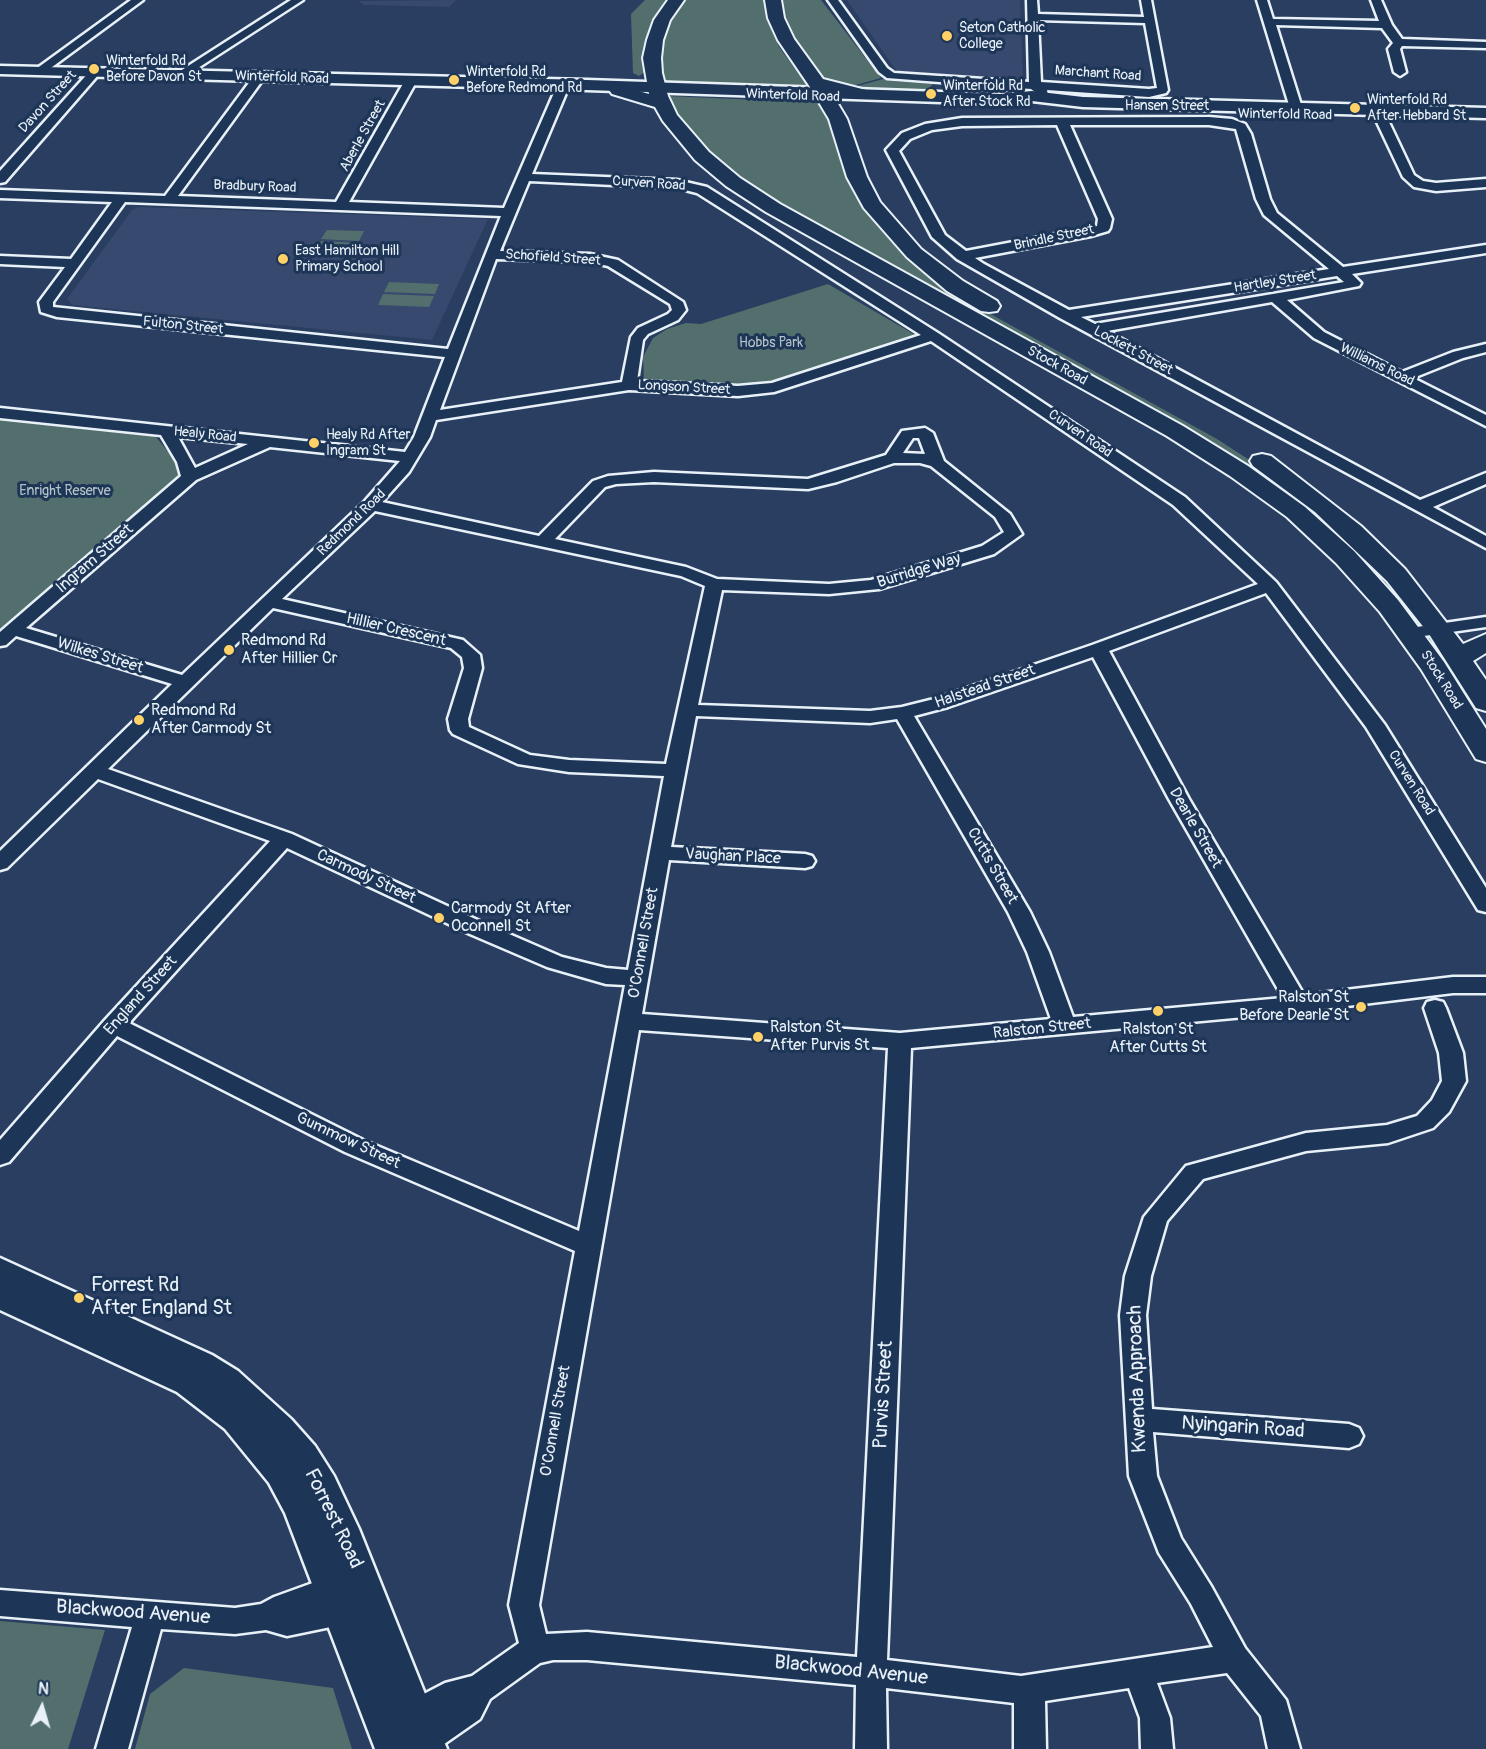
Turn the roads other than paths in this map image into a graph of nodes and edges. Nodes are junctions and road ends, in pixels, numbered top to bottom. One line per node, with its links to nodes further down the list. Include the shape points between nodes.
1 (138, 0): 18 (street)
2 (298, 0): 16 (street)
3 (676, 0): 27 (highway, via 662,20 655,40 652,58)
4 (772, 0): 28 (highway, Stock Road, via 786,40)
5 (832, 0): 30 (street, Marchant Road, via 891,76)
6 (1032, 0): 10 (street)
7 (1146, 0): 11 (street)
8 (1262, 0): 12 (street)
9 (1376, 0): 13 (street)
10 (1033, 17): 11 (street); 30 (street)
11 (1149, 20): 30 (street, Marchant Road, via 1162,90)
12 (1269, 22): 13 (street); 31 (street)
13 (1386, 25): 14 (street)
14 (1399, 42): 15 (street); 20 (street, via 1394,49)
15 (1486, 45)
16 (209, 59): 21 (street); 22 (main road)
17 (0, 69): 18 (main road, Winterfold Road)
18 (40, 71): 19 (main road, Winterfold Road)
19 (95, 72): 21 (main road, Winterfold Road); 39 (street, Davon Street)
20 (1400, 72)
21 (185, 75): 22 (main road, Winterfold Road)
22 (223, 76): 23 (main road, Winterfold Road)
23 (258, 78): 24 (main road, Winterfold Road); 43 (street)
24 (410, 82): 25 (main road, Winterfold Road); 44 (street, Aberle Street)
25 (563, 86): 26 (main road, Winterfold Road); 38 (street, Redmond Road)
26 (619, 88): 27 (highway); 27 (highway)
27 (657, 89): 28 (main road, Winterfold Road); 82 (highway, Stock Road, via 679,131 733,182 1175,431 1269,492 1320,533)
28 (825, 95): 29 (highway); 29 (highway); 82 (highway, Stock Road, via 864,192 914,253 981,302 1225,438 1276,471 1352,531 1396,575)
29 (864, 97): 30 (main road, Winterfold Road, via 992,102)
30 (1035, 99): 32 (main road, Winterfold Road)
31 (1296, 108): 32 (main road, Winterfold Road); 33 (main road, Winterfold Road)
32 (1181, 112): 34 (main road, Winterfold Road); 37 (street, Hansen Street); 52 (street, Hansen Street, via 1241,127 1271,215)
33 (1486, 113)
34 (1381, 118): 35 (main road, Winterfold Road); 40 (street, via 1409,177 1419,184 1436,187)
35 (1486, 121)
36 (962, 122): 37 (street, Hansen Street); 48 (street, Lockett Street, via 929,127 906,136 892,150 939,237)
37 (1062, 122): 48 (street, Brindle Street, via 1105,219 1103,228)
38 (524, 177): 45 (street, Redmond Road); 57 (street, Curven Road, via 687,184)
39 (0, 179)
40 (1486, 183)
41 (0, 194): 42 (street, Bradbury Road)
42 (122, 198): 43 (street, Bradbury Road); 50 (street, Fulton Street)
43 (169, 199): 44 (street, Bradbury Road)
44 (341, 205): 45 (street, Bradbury Road)
45 (509, 212): 47 (street, Redmond Road)
46 (1486, 249): 52 (street, Hartley Street)
47 (492, 255): 59 (street, Redmond Road); 61 (street, Schofield Street, via 590,258 613,263 676,302 678,310 673,317 643,332 636,340)
48 (962, 256): 55 (street, Lockett Street)
49 (0, 260): 50 (street)
50 (74, 263): 59 (street, Fulton Street, via 46,302 46,309)
51 (1486, 263): 53 (street, Hartley Street)
52 (1338, 272): 53 (street, Hansen Street); 55 (street, Hartley Street)
53 (1354, 284): 54 (street, Hartley Street)
54 (1276, 298): 56 (street, Hartley Street); 60 (street, Williams Road, via 1319,335)
55 (1065, 315): 56 (street, Lockett Street)
56 (1091, 329): 73 (street, Lockett Street)
57 (933, 336): 61 (street, Longson Street, via 774,387 738,391); 77 (street, Curven Road, via 1179,501)
58 (1486, 348): 60 (street, via 1458,354)
59 (454, 354): 63 (street, Redmond Road)
60 (1401, 377): 64 (street, Williams Road)
61 (629, 385): 63 (street, Longson Street)
62 (0, 413): 65 (street, Healy Road)
63 (429, 416): 67 (street, Redmond Road)
64 (1486, 421)
65 (167, 431): 66 (street, Healy Road); 70 (street)
66 (271, 442): 67 (street, Healy Road); 70 (street, Ingram Street)
67 (410, 457): 72 (street, Redmond Road)
68 (891, 458): 69 (street, Burridge Way, via 921,458); 69 (street, via 908,434 925,433); 74 (street, Burridge Way, via 808,484 654,477 614,479 599,484)
69 (937, 463): 76 (street, Burridge Way, via 1002,514 1013,534 988,550 873,585 829,589)
70 (190, 477): 81 (street, Ingram Street)
71 (1486, 478): 73 (street)
72 (371, 505): 74 (street); 78 (street, Redmond Road)
73 (1419, 507): 75 (street, Lockett Street)
74 (543, 541): 76 (street, via 686,572)
75 (1486, 543)
76 (714, 584): 87 (street, O'Connell Street)
77 (1270, 586): 84 (street, Halstead Street); 96 (street, Curven Road, via 1375,725)
78 (270, 602): 85 (street, Redmond Road); 90 (street, Hillier Crescent, via 457,644 471,655 473,668 458,719 460,730 525,760 569,766)
79 (1486, 622): 82 (street)
80 (1486, 632): 82 (street)
81 (7, 635): 85 (street, Wilkes Street)
82 (1434, 640): 83 (highway); 86 (highway, Stock Road); 89 (highway, Stock Road)
83 (1486, 642)
84 (1098, 648): 88 (street, Halstead Street); 101 (street, Dearle Street, via 1179,800)
85 (185, 682): 91 (street, Redmond Road)
86 (1486, 702)
87 (687, 710): 88 (street, Halstead Street, via 870,717); 90 (street, O'Connell Street)
88 (903, 713): 105 (street, Cutts Street, via 1018,912 1038,952)
89 (1486, 753)
90 (675, 770): 93 (street, O'Connell Street)
91 (95, 771): 92 (street, Carmody Street); 95 (street, Redmond Road)
92 (285, 839): 98 (street, Carmody Street, via 555,962 606,976); 104 (street, England Street)
93 (661, 853): 94 (street, Vaughan Place); 98 (street, O'Connell Street)
94 (805, 861)
95 (0, 863)
96 (1486, 905)
97 (1486, 973): 99 (street, Ralston Street)
98 (636, 978): 103 (street, O'Connell Street)
99 (1453, 985): 100 (street, Ralston Street); 101 (street, Ralston Street)
100 (1486, 985)
101 (1298, 1004): 105 (street, Ralston Street)
102 (1435, 1008): 111 (street, Kwenda Approach, via 1451,1053 1454,1081 1441,1106 1425,1122 1388,1134 1306,1142 1195,1172 1156,1217 1138,1276 1133,1315)
103 (630, 1021): 106 (street, Ralston Street); 108 (street, O'Connell Street)
104 (114, 1025): 107 (street, England Street); 108 (street, Gummow Street, via 354,1146)
105 (1065, 1027): 106 (street, Ralston Street)
106 (900, 1041): 118 (street, Purvis Street)
107 (0, 1156)
108 (587, 1245): 116 (street, O'Connell Street, via 524,1605)
109 (0, 1271): 113 (main road, Forrest Road, via 170,1349 226,1381 248,1399 302,1457 321,1487)
110 (0, 1295): 113 (main road, Forrest Road, via 189,1382 237,1419 282,1472)
111 (1138, 1419): 112 (street, Nyingarin Road); 117 (street, Kwenda Approach, via 1143,1476 1169,1544)
112 (1349, 1436)
113 (351, 1596): 115 (street, Blackwood Avenue, via 287,1623 266,1617 235,1621); 121 (main road, Forrest Road)
114 (0, 1603): 115 (street, Blackwood Avenue)
115 (150, 1616): 122 (street)
116 (536, 1649): 118 (street, Blackwood Avenue, via 582,1646); 121 (street, via 479,1689 469,1709)
117 (1234, 1658): 119 (street, Blackwood Avenue); 126 (street, Kwenda Approach, via 1275,1710)
118 (871, 1672): 120 (street, Blackwood Avenue); 123 (street, Purvis Street)
119 (1138, 1672): 120 (street, Blackwood Avenue); 125 (street, via 1155,1718)
120 (1029, 1688): 124 (street)
121 (409, 1739)
122 (112, 1749)
123 (871, 1749)
124 (1030, 1749)
125 (1157, 1749)
126 (1284, 1749)

